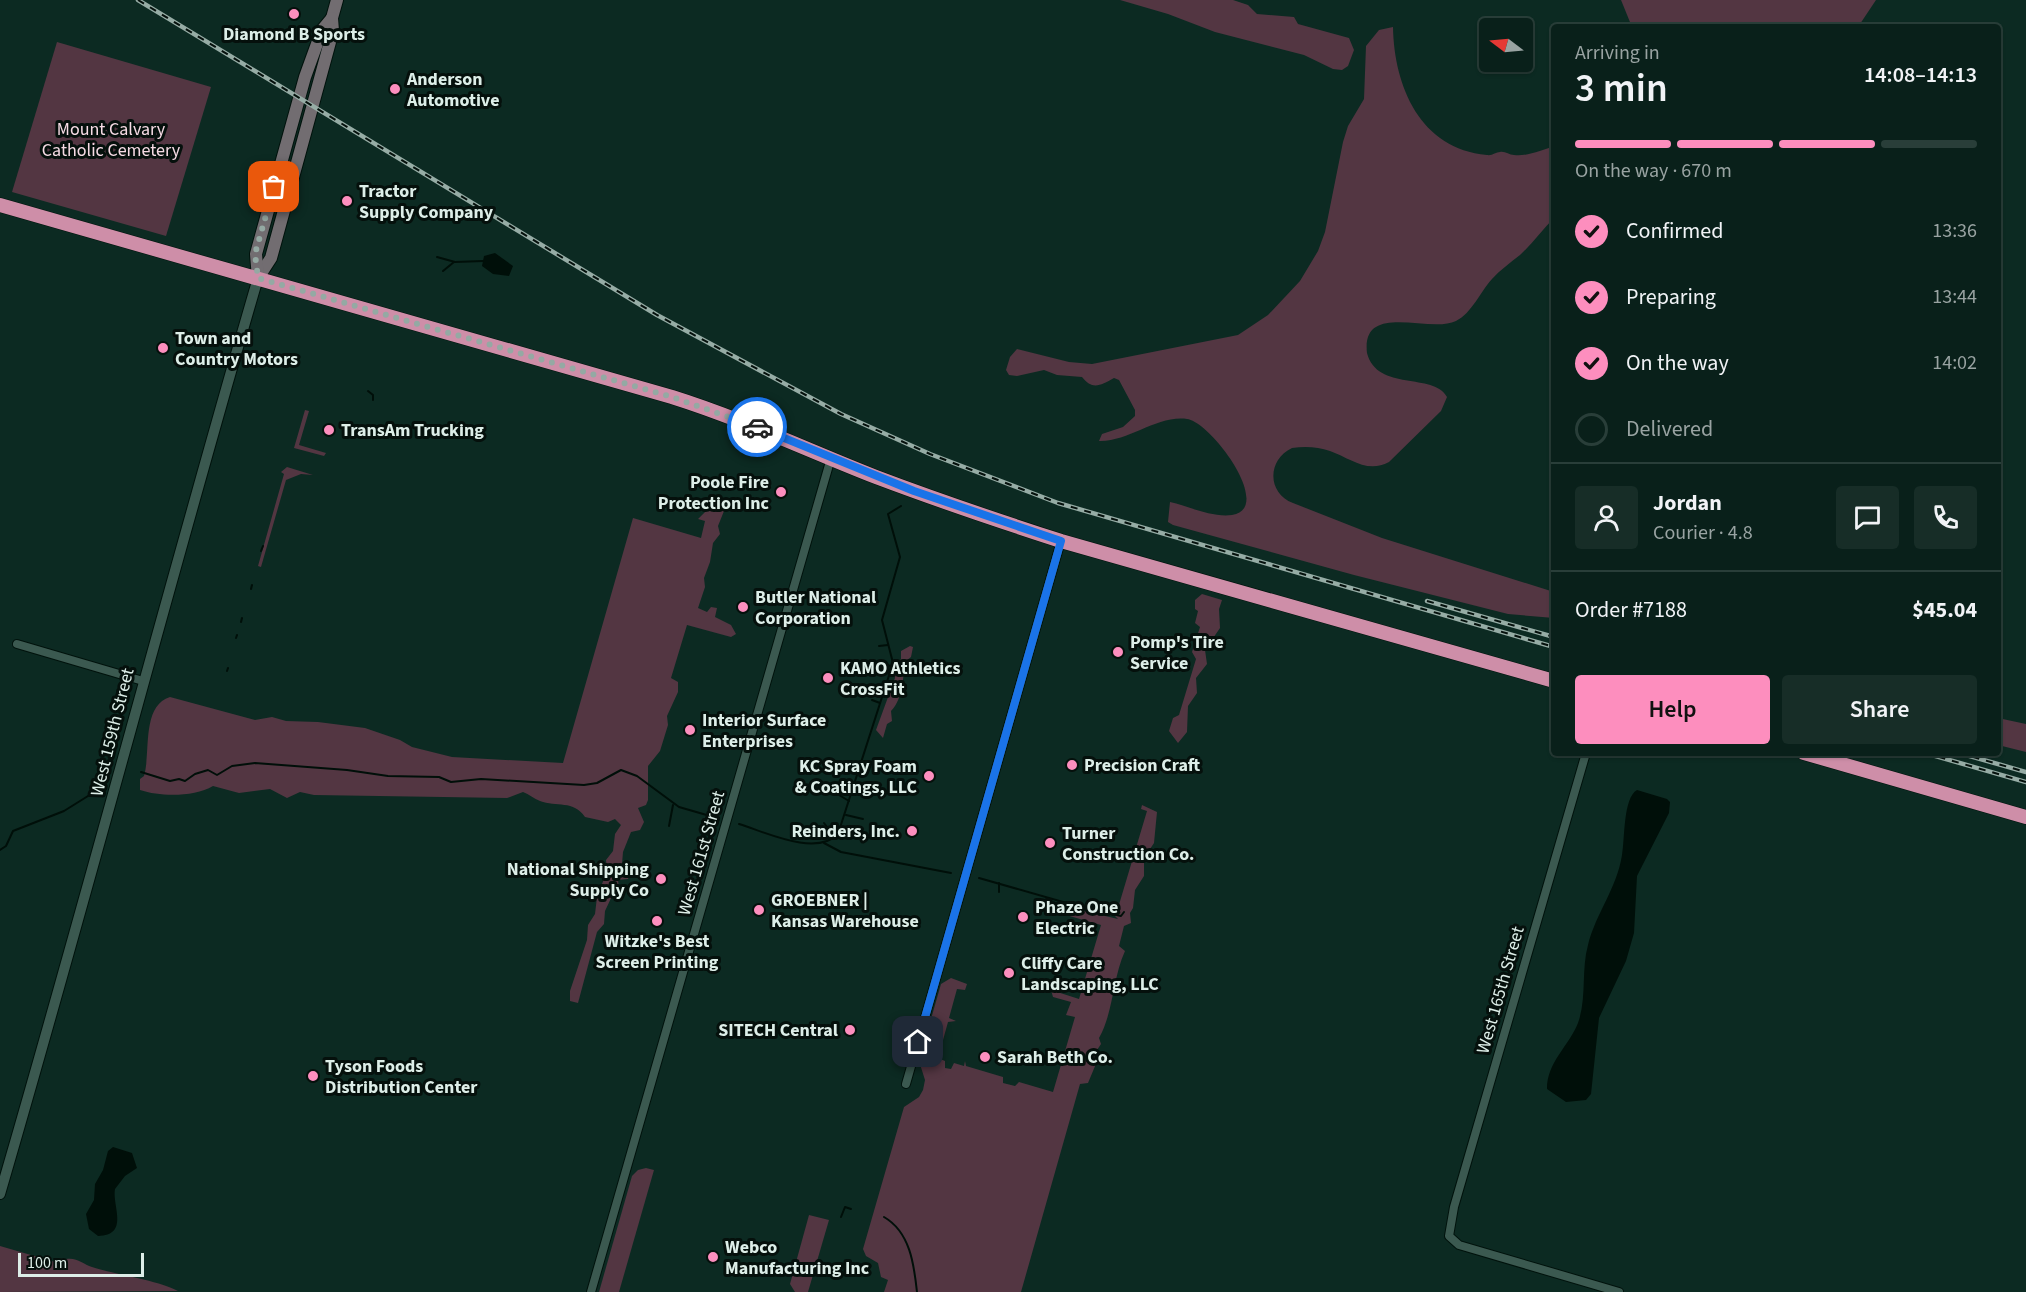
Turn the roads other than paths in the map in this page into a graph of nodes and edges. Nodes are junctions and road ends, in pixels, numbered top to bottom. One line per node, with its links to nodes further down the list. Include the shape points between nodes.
1 (337, 0): 3 (main road, West 159th Street, via 333,31 271,258)
2 (0, 205): 3 (highway)
3 (258, 278): 4 (highway, via 672,397 747,422); 8 (street, West 159th Street)
4 (831, 458): 5 (highway); 14 (street, West 161st Street)
5 (1061, 541): 7 (highway); 12 (street)
6 (16, 644): 8 (street)
7 (1551, 680)
8 (142, 681): 13 (street, West 159th Street, via 101,846)
9 (1585, 756): 15 (street, West 165th Street, via 1451,1216 1449,1236 1459,1245)
10 (1814, 756): 11 (highway)
11 (2026, 818)
12 (906, 1084)
13 (0, 1194)
14 (591, 1292)
15 (1619, 1292)

